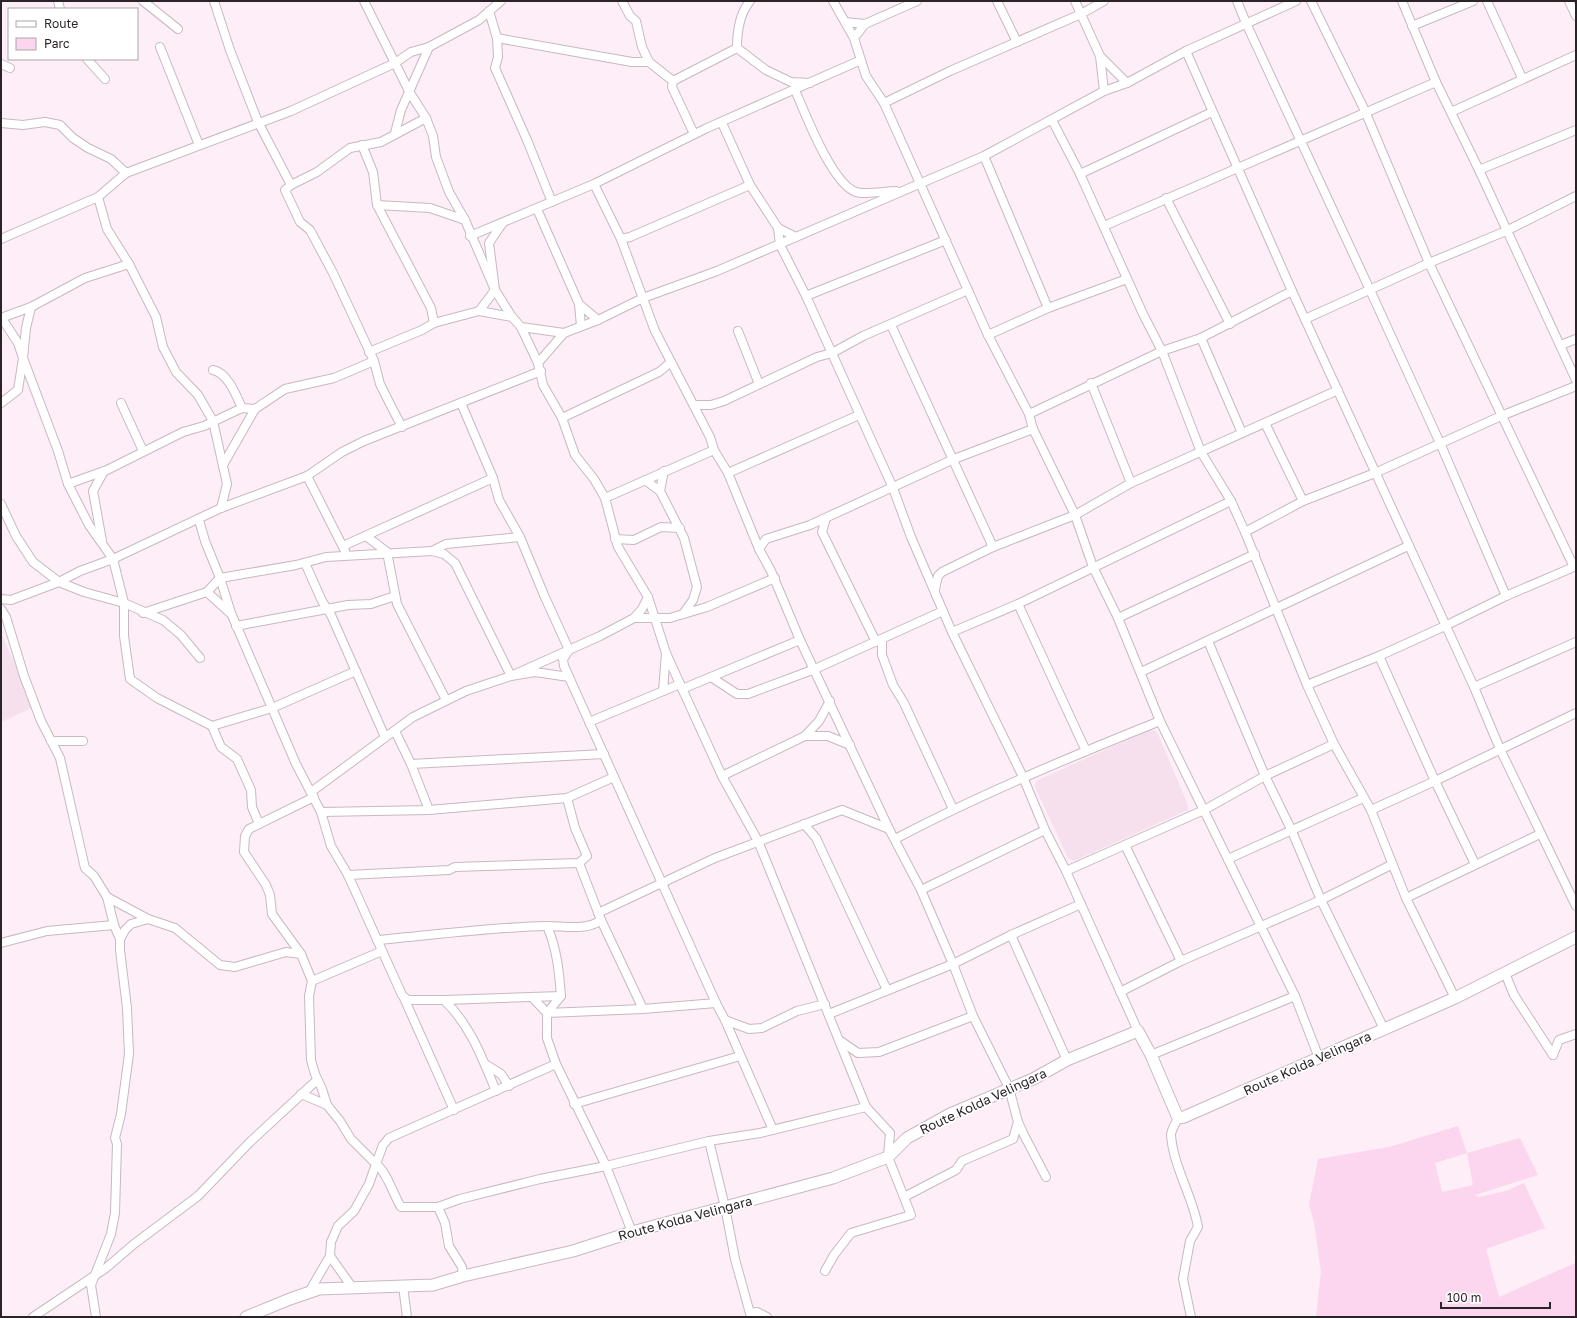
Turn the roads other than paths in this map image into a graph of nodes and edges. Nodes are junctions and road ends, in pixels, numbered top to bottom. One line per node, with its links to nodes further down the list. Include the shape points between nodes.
1 (143, 1): 26 (street)
2 (214, 1): 57 (street)
3 (364, 1): 39 (street)
4 (501, 1): 19 (street)
5 (622, 1): 38 (street, via 630,16 636,21 642,47)
6 (750, 1): 32 (street, via 744,9)
7 (833, 1): 22 (street)
8 (917, 1): 24 (street)
9 (997, 1): 29 (street)
10 (1075, 1): 20 (street)
11 (1104, 1): 20 (street)
12 (1237, 1): 23 (street)
13 (1296, 1): 23 (street)
14 (1311, 1): 52 (street)
15 (1402, 1): 25 (street)
16 (1473, 1): 25 (street)
17 (1487, 1): 42 (street)
18 (1569, 1): 21 (street)
19 (489, 11): 27 (street); 31 (street, via 479,20)
20 (1081, 14): 29 (street); 35 (street)
21 (1576, 16)
22 (844, 22): 24 (street); 28 (street)
23 (1246, 23): 33 (street); 63 (street)
24 (865, 24): 28 (street)
25 (1412, 26): 45 (street)
26 (178, 29)
27 (497, 38): 38 (street, via 632,62); 79 (street, via 498,57 495,68)
28 (854, 38): 37 (street)
29 (1017, 42): 51 (street)
30 (160, 47): 64 (street)
31 (429, 47): 39 (street, via 411,52); 50 (street)
32 (737, 48): 44 (street); 46 (street, via 778,76 791,82)
33 (1186, 51): 47 (street); 53 (street)
34 (1576, 55): 42 (street)
35 (1100, 56): 47 (street); 49 (street)
36 (88, 60): 43 (street)
37 (861, 60): 46 (street); 51 (street, via 866,76)
38 (649, 62): 44 (street)
39 (395, 63): 50 (street); 57 (street, via 291,111)
40 (1, 64): 41 (street)
41 (10, 68)
42 (1522, 78): 54 (street)
43 (105, 79)
44 (673, 81): 62 (street, via 672,87)
45 (1436, 82): 52 (street); 54 (street)
46 (811, 83): 48 (street)
47 (1127, 83): 49 (street)
48 (796, 90): 58 (street); 75 (street, via 818,142 842,183 857,192)
49 (1104, 91): 56 (street)
50 (410, 93): 55 (street); 61 (street, via 401,110)
51 (884, 103): 73 (street)
52 (1366, 111): 63 (street); 93 (street)
53 (1212, 112): 67 (street); 70 (street)
54 (1451, 112): 68 (street)
55 (426, 118): 61 (street); 82 (street, via 433,136 436,157 449,192)
56 (1052, 120): 66 (street); 70 (street)
57 (258, 122): 64 (street); 71 (street)
58 (722, 122): 62 (street); 74 (street)
59 (1, 123): 69 (street, via 23,125 45,122 60,125 73,138 111,159)
60 (1576, 130): 68 (street)
61 (395, 133): 65 (street, via 381,142)
62 (694, 134): 72 (street)
63 (1300, 140): 67 (street); 98 (street)
64 (199, 145): 69 (street)
65 (362, 145): 71 (street, via 350,148 317,172); 80 (street, via 374,172)
66 (984, 156): 73 (street); 104 (street)
67 (1238, 167): 77 (street); 99 (street)
68 (1479, 170): 86 (street)
69 (126, 173): 76 (street)
70 (1080, 174): 84 (street)
71 (290, 184): 122 (street, via 285,190 300,222 310,230)
72 (594, 184): 79 (street); 90 (street)
73 (920, 184): 75 (street); 91 (street)
74 (750, 185): 85 (street); 90 (street)
75 (901, 191): 88 (street)
76 (98, 197): 89 (street); 94 (street, via 107,229)
77 (1166, 198): 84 (street); 111 (street)
78 (1575, 198): 86 (street)
79 (552, 202): 81 (street)
80 (377, 205): 82 (street, via 430,208); 110 (street, via 431,308)
81 (537, 209): 83 (street); 102 (street)
82 (465, 220): 87 (street)
83 (503, 223): 87 (street); 96 (street, via 489,243)
84 (1104, 226): 95 (street)
85 (778, 228): 88 (street); 92 (street)
86 (1506, 231): 93 (street); 120 (street)
87 (470, 236): 96 (street)
88 (796, 237): 92 (street)
89 (1, 239)
90 (621, 239): 101 (street)
91 (946, 240): 97 (street); 100 (street)
92 (780, 245): 100 (street); 101 (street)
93 (1429, 263): 98 (street); 144 (street)
94 (129, 264): 103 (street, via 85,278); 146 (street, via 156,317 163,347 176,372 198,395)
95 (1127, 278): 104 (street); 121 (street)
96 (495, 290): 105 (street); 106 (street)
97 (968, 290): 112 (street); 117 (street)
98 (1370, 290): 108 (street); 151 (street)
99 (1292, 291): 108 (street); 111 (street)
100 (806, 296): 123 (street)
101 (643, 298): 109 (street); 126 (street, via 655,331)
102 (578, 304): 109 (street); 113 (street)
103 (32, 307): 107 (street); 124 (street, via 26,328)
104 (1048, 308): 117 (street)
105 (479, 311): 106 (street); 110 (street)
106 (512, 317): 114 (street)
107 (1, 318): 124 (street, via 18,343)
108 (1305, 319): 135 (street)
109 (598, 320): 113 (street)
110 (434, 323): 122 (street)
111 (1230, 324): 118 (street)
112 (891, 325): 123 (street, via 863,336); 155 (street)
113 (582, 326): 116 (street)
114 (521, 327): 116 (street); 127 (street)
115 (738, 331): 133 (street)
116 (564, 333): 127 (street)
117 (988, 335): 142 (street)
118 (1201, 338): 121 (street); 150 (street)
119 (1576, 339): 120 (street)
120 (1561, 345): 131 (street)
121 (1162, 351): 132 (street); 154 (street)
122 (370, 352): 125 (street)
123 (832, 353): 133 (street, via 817,357); 143 (street)
124 (23, 358): 136 (street, via 18,390); 165 (street)
125 (374, 361): 141 (street, via 334,378 285,389); 148 (street, via 380,384)
126 (671, 362): 129 (street); 130 (street)
127 (539, 367): 138 (street); 145 (street, via 543,385)
128 (213, 370): 140 (street, via 219,371 226,380)
129 (659, 372): 130 (street); 145 (street)
130 (677, 374): 139 (street)
131 (1576, 380)
132 (1091, 383): 142 (street); 164 (street)
133 (759, 384): 139 (street, via 724,401 711,405)
134 (1576, 386): 144 (street)
135 (1338, 390): 147 (street); 160 (street)
136 (1, 403)
137 (121, 403): 153 (street)
138 (461, 403): 148 (street); 162 (street)
139 (694, 405): 152 (street)
140 (242, 408): 141 (street); 146 (street)
141 (255, 409): 156 (street)
142 (1029, 414): 149 (street)
143 (859, 415): 159 (street); 166 (street)
144 (1501, 416): 151 (street); 198 (street)
145 (562, 418): 168 (street, via 575,455)
146 (213, 420): 153 (street); 156 (street)
147 (1265, 423): 150 (street); 169 (street)
148 (402, 427): 161 (street, via 342,452)
149 (1032, 429): 155 (street); 173 (street)
150 (1242, 433): 154 (street)
151 (1440, 443): 160 (street); 206 (street)
152 (714, 450): 158 (street); 159 (street)
153 (143, 451): 157 (street)
154 (1201, 452): 164 (street); 170 (street)
155 (954, 460): 166 (street); 189 (street)
156 (224, 465): 172 (street, via 227,484)
157 (104, 471): 165 (street); 185 (street, via 93,491)
158 (664, 471): 163 (street); 167 (street)
159 (728, 473): 190 (street)
160 (1375, 473): 169 (street); 188 (street)
161 (307, 476): 172 (street); 187 (street)
162 (493, 478): 182 (street); 183 (street, via 499,500)
163 (645, 480): 167 (street); 168 (street)
164 (1131, 483): 173 (street)
165 (68, 484): 185 (street, via 89,526)
166 (893, 488): 175 (street); 203 (street, via 911,537)
167 (660, 491): 174 (street)
168 (605, 498): 184 (street)
169 (1303, 501): 181 (street)
170 (1230, 502): 181 (street); 199 (street)
171 (1, 504): 202 (street, via 16,536 33,562)
172 (221, 508): 176 (street)
173 (1075, 515): 189 (street); 199 (street)
174 (672, 517): 178 (street); 179 (street)
175 (826, 518): 177 (street); 180 (street)
176 (200, 520): 196 (street); 200 (street, via 205,541)
177 (810, 525): 180 (street); 190 (street, via 766,539)
178 (667, 526): 179 (street); 184 (street, via 634,540)
179 (680, 528): 217 (street, via 696,587 693,600)
180 (822, 532): 226 (street)
181 (1245, 532): 194 (street)
182 (366, 536): 187 (street); 192 (street)
183 (520, 537): 186 (street); 228 (street)
184 (615, 540): 207 (street)
185 (102, 542): 196 (street)
186 (446, 544): 191 (street); 193 (street)
187 (343, 546): 195 (street)
188 (1408, 546): 211 (street); 222 (street)
189 (994, 547): 203 (street, via 942,572 938,576)
190 (759, 549): 201 (street)
191 (432, 551): 192 (street); 193 (street)
192 (387, 552): 195 (street); 205 (street)
193 (444, 554): 236 (street, via 455,563)
194 (1255, 554): 211 (street); 219 (street)
195 (347, 555): 197 (street)
196 (113, 559): 202 (street); 209 (street)
197 (305, 563): 200 (street); 213 (street)
198 (1575, 566): 206 (street)
199 (1093, 567): 210 (street); 219 (street)
200 (220, 578): 204 (street); 216 (street)
201 (774, 578): 217 (street, via 707,607); 224 (street)
202 (59, 582): 208 (street, via 11,600); 209 (street)
203 (935, 589): 214 (street)
204 (207, 592): 215 (street); 216 (street)
205 (395, 596): 213 (street, via 371,604 348,605); 243 (street)
206 (1506, 596): 222 (street)
207 (648, 597): 218 (street); 220 (street)
208 (1, 599)
209 (124, 603): 215 (street); 249 (street, via 124,636 130,679 157,698)
210 (1018, 604): 223 (street); 259 (street)
211 (1277, 608): 225 (street); 239 (street)
212 (1, 609): 253 (street, via 6,617 24,676)
213 (327, 610): 221 (street); 234 (street)
214 (944, 612): 223 (street); 226 (street)
215 (143, 613): 232 (street, via 172,626)
216 (231, 613): 221 (street)
217 (683, 614): 220 (street)
218 (634, 618): 220 (street); 228 (street)
219 (1118, 618): 235 (street)
220 (656, 619): 229 (street)
221 (236, 626): 245 (street)
222 (1445, 626): 231 (street); 241 (street)
223 (952, 632): 266 (street)
224 (800, 640): 233 (street); 238 (street)
225 (1208, 641): 235 (street); 264 (street)
226 (876, 642): 230 (street); 230 (street); 233 (street)
227 (1576, 642): 241 (street)
228 (569, 650): 236 (street); 237 (street, via 563,659)
229 (666, 653): 240 (street); 242 (street)
230 (882, 655): 271 (street, via 893,685 904,703)
231 (1379, 656): 239 (street); 267 (street)
232 (200, 658)
233 (815, 669): 238 (street, via 742,695); 244 (street)
234 (356, 671): 245 (street); 252 (street)
235 (1141, 672): 247 (street)
236 (510, 676): 237 (street, via 535,672); 243 (street)
237 (569, 676): 248 (street)
238 (711, 677): 240 (street)
239 (1307, 685): 257 (street)
240 (681, 686): 242 (street); 263 (street)
241 (1474, 687): 258 (street)
242 (663, 691): 248 (street)
243 (446, 700): 250 (street, via 413,717)
244 (830, 701): 251 (street, via 819,721); 256 (street)
245 (272, 708): 249 (street); 268 (street)
246 (1576, 713): 258 (street)
247 (1160, 721): 259 (street); 273 (street)
248 (589, 722): 260 (street)
249 (212, 726): 277 (street, via 221,747 237,759 251,790 252,807)
250 (395, 731): 252 (street); 262 (street)
251 (805, 736): 256 (street, via 828,736); 263 (street)
252 (385, 737): 268 (street)
253 (51, 741): 255 (street); 261 (street)
254 (83, 741): 255 (street)
255 (63, 742): 261 (street)
256 (850, 744): 279 (street)
257 (1334, 744): 264 (street); 270 (street)
258 (1500, 749): 267 (street); 282 (street)
259 (1086, 751): 266 (street)
260 (604, 754): 262 (street); 265 (street)
261 (60, 758): 295 (street, via 85,868 94,876)
262 (411, 764): 272 (street)
263 (722, 776): 285 (street)
264 (1265, 776): 273 (street); 280 (street)
265 (614, 777): 269 (street); 293 (street)
266 (1023, 777): 271 (street); 281 (street)
267 (1435, 782): 274 (street); 289 (street)
268 (312, 795): 275 (street); 277 (street)
269 (567, 798): 272 (street); 288 (street, via 575,828 587,856)
270 (1363, 798): 274 (street); 280 (street)
271 (953, 809): 284 (street)
272 (429, 810): 275 (street)
273 (1204, 810): 286 (street); 287 (street)
274 (1370, 810): 290 (street)
275 (321, 812): 292 (street, via 331,846)
276 (817, 820): 278 (street); 279 (street, via 842,810); 283 (street)
277 (259, 824): 313 (street, via 249,829 245,836 244,852 266,885 272,914)
278 (804, 824): 283 (street); 285 (street)
279 (890, 829): 284 (street)
280 (1291, 829): 287 (street); 297 (street)
281 (1045, 830): 291 (street); 294 (street)
282 (1540, 834): 289 (street); 299 (street)
283 (816, 838): 318 (street)
284 (895, 839): 294 (street)
285 (758, 841): 293 (street); 327 (street)
286 (1125, 845): 291 (street); 314 (street)
287 (1228, 859): 305 (street)
288 (580, 863): 292 (street, via 455,866 449,870); 300 (street)
289 (1475, 864): 296 (street)
290 (1391, 865): 296 (street); 297 (street)
291 (1066, 872): 298 (street)
292 (348, 875): 309 (street)
293 (660, 882): 300 (street); 326 (street)
294 (920, 890): 315 (street)
295 (107, 897): 301 (street); 302 (street)
296 (1406, 898): 324 (street)
297 (1321, 900): 305 (street); 333 (street)
298 (1081, 904): 306 (street); 319 (street)
299 (1576, 906)
300 (599, 916): 304 (street, via 595,924); 328 (street)
301 (148, 919): 308 (street, via 132,924); 313 (street, via 174,928 220,965 235,967 286,952)
302 (114, 925): 308 (street); 311 (street, via 47,931)
303 (547, 926): 304 (street); 309 (street); 310 (street)
304 (558, 926): 310 (street)
305 (1259, 926): 314 (street); 321 (street)
306 (1011, 935): 315 (street); 340 (street)
307 (1576, 938): 316 (main road, Route Kolda Velingara)
308 (120, 939): 366 (street, via 129,1054 115,1138 115,1213 112,1234)
309 (377, 940): 312 (street)
310 (553, 940): 320 (street)
311 (1, 943)
312 (382, 951): 317 (street); 323 (street)
313 (301, 954): 317 (street)
314 (1181, 961): 319 (street)
315 (953, 964): 318 (street); 331 (street)
316 (1505, 973): 324 (main road, Route Kolda Velingara); 335 (street, via 1514,995 1553,1055 1559,1040)
317 (312, 981): 343 (street, via 309,996 311,1060)
318 (887, 990): 330 (street)
319 (1120, 992): 334 (street)
320 (561, 996): 322 (street); 329 (street)
321 (1295, 996): 337 (street); 339 (street)
322 (532, 997): 325 (street); 329 (street)
323 (404, 998): 325 (street); 351 (street)
324 (1455, 998): 333 (main road, Route Kolda Velingara)
325 (444, 1000): 341 (street, via 467,1026)
326 (716, 1003): 328 (street); 332 (street)
327 (825, 1004): 330 (street); 332 (street, via 797,1011 762,1028 748,1028)
328 (643, 1010): 329 (street)
329 (547, 1013): 342 (street, via 547,1038)
330 (829, 1014): 336 (street)
331 (973, 1016): 336 (street, via 879,1052 858,1053); 345 (street)
332 (725, 1020): 338 (street)
333 (1384, 1029): 339 (main road, Route Kolda Velingara)
334 (1138, 1031): 337 (main road); 340 (main road, Route Kolda Velingara)
335 (1576, 1034)
336 (838, 1040): 350 (street)
337 (1151, 1055): 352 (main road)
338 (740, 1056): 348 (street); 354 (street)
339 (1319, 1058): 352 (main road, Route Kolda Velingara)
340 (1067, 1060): 345 (main road, Route Kolda Velingara)
341 (485, 1064): 344 (street, via 501,1074); 346 (street)
342 (556, 1064): 344 (street); 348 (street)
343 (317, 1080): 347 (street); 349 (street)
344 (509, 1086): 346 (street)
345 (1009, 1088): 353 (street); 356 (main road, Route Kolda Velingara, via 924,1127 907,1138)
346 (496, 1091): 351 (street)
347 (301, 1094): 349 (street); 366 (street, via 198,1196 106,1268)
348 (574, 1104): 358 (street)
349 (327, 1105): 357 (street, via 351,1139)
350 (866, 1107): 354 (street); 356 (street, via 890,1134)
351 (454, 1110): 357 (street, via 389,1138 383,1145)
352 (1178, 1118): 377 (street, via 1171,1134 1187,1193 1196,1211 1198,1227 1190,1241 1183,1279)
353 (1018, 1122): 359 (street); 360 (street, via 1013,1139 962,1162 956,1170)
354 (773, 1130): 355 (street)
355 (709, 1141): 358 (street); 362 (street)
356 (888, 1157): 360 (street); 362 (main road, Route Kolda Velingara, via 833,1178)
357 (376, 1164): 361 (street, via 382,1168 401,1207); 364 (street, via 369,1184 354,1211 338,1226 331,1242)
358 (606, 1166): 361 (street, via 485,1192); 363 (street)
359 (1046, 1177)
360 (904, 1197): 365 (street, via 910,1215 851,1233)
361 (438, 1207): 367 (street, via 445,1223 449,1246 462,1267)
362 (725, 1207): 363 (main road, Route Kolda Velingara); 371 (street, via 735,1259)
363 (632, 1232): 367 (main road, Route Kolda Velingara, via 573,1252)
364 (330, 1256): 369 (street); 370 (street)
365 (825, 1271)
366 (94, 1274): 372 (street); 373 (street, via 91,1284)
367 (463, 1276): 368 (main road, Route Kolda Velingara, via 433,1285)
368 (403, 1286): 369 (main road, Route Kolda Velingara); 375 (street)
369 (352, 1287): 370 (main road, Route Kolda Velingara)
370 (309, 1292): 374 (main road, Route Kolda Velingara)
371 (751, 1315): 376 (street, via 757,1312)
372 (33, 1317)
373 (96, 1317)
374 (246, 1317)
375 (407, 1317)
376 (767, 1317)
377 (1191, 1317)

